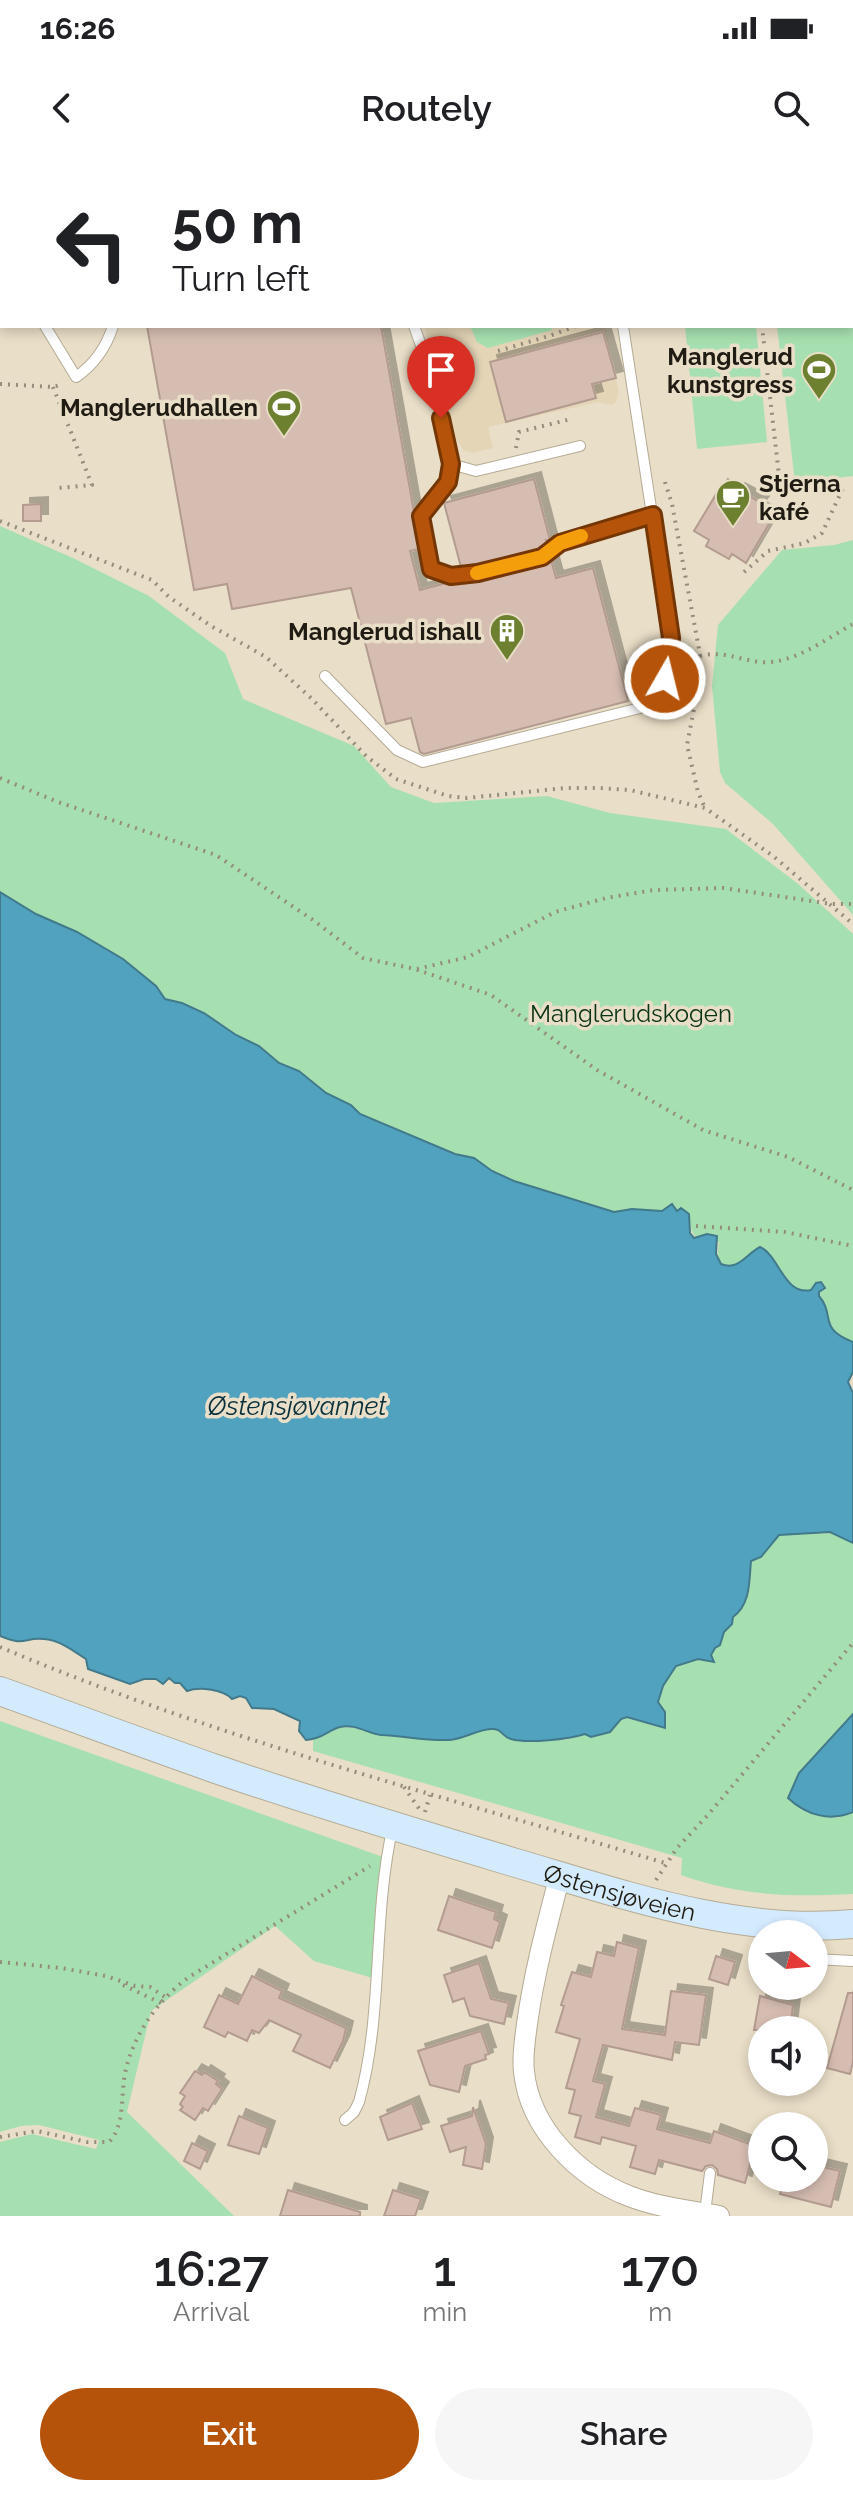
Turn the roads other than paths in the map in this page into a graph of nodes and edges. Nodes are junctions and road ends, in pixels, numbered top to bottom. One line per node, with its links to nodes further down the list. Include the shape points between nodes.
1 (46, 328): 2 (lane, via 76,377 101,354)
2 (112, 328)
3 (415, 328): 6 (lane)
4 (623, 328): 7 (lane)
5 (580, 446): 6 (lane, via 476,471)
6 (451, 464): 7 (lane, via 448,482 421,516 431,569 451,576 542,557 560,543)
7 (653, 515): 8 (lane, via 671,638 665,679 640,708 423,762 397,750)
8 (325, 676)
9 (0, 1691): 10 (main road, Østensjøveien)
10 (393, 1826): 11 (main road, Østensjøveien); 17 (lane, via 386,1858 374,2031 359,2102)
11 (560, 1875): 12 (main road, Østensjøveien); 19 (street, via 534,1973 523,2053 534,2106 559,2148 599,2182 631,2197)
12 (748, 1923)
13 (853, 1924): 14 (main road, Østensjøveien)
14 (828, 1926)
15 (828, 1960): 16 (lane)
16 (853, 1961)
17 (345, 2120)
18 (710, 2173): 19 (lane)
19 (712, 2215)

